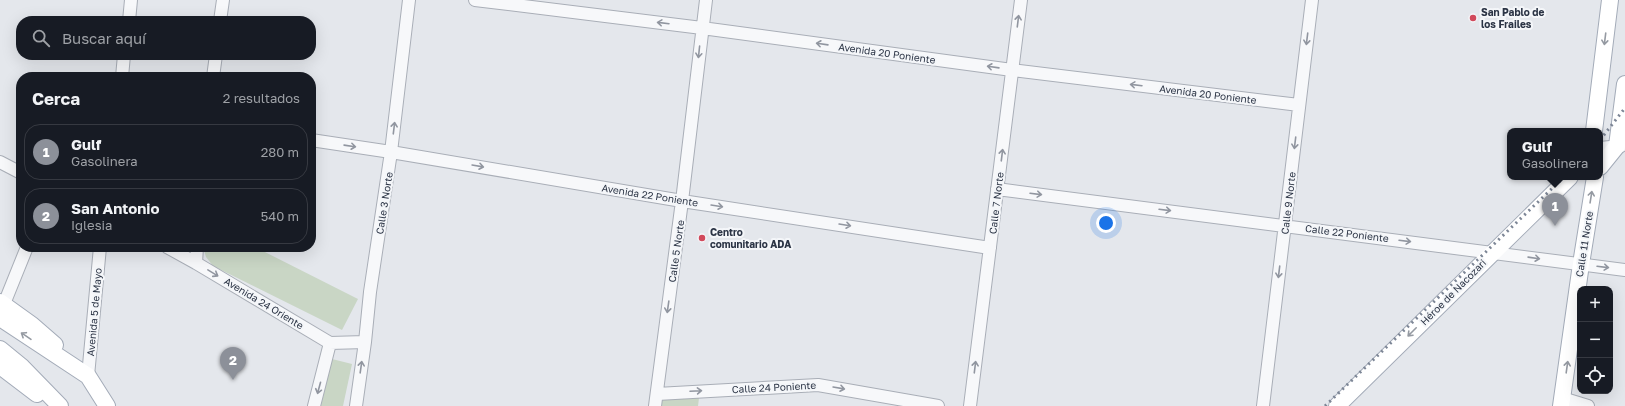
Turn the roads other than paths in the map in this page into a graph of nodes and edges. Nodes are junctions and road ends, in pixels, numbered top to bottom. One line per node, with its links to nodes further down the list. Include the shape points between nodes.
1 (131, 0): 9 (street)
2 (223, 0): 10 (street)
3 (409, 0): 23 (street, Calle 3 Norte, one-way to 3)
4 (475, 0): 11 (street, Avenida 20 Poniente, one-way to 4)
5 (706, 0): 11 (street, Calle 5 Norte)
6 (1021, 0): 14 (street, Calle 7 Norte, one-way to 6)
7 (1312, 0): 18 (street, Calle 9 Norte, one-way to 18)
8 (1610, 0): 19 (main road, one-way to 19)
9 (129, 16)
10 (221, 16)
11 (702, 28): 14 (street, Avenida 20 Poniente, one-way to 11); 30 (street, Calle 5 Norte, one-way to 30)
12 (124, 60): 15 (street)
13 (215, 60): 16 (street)
14 (1012, 70): 18 (street, Avenida 20 Poniente, one-way to 14); 29 (street, Calle 7 Norte, one-way to 14)
15 (122, 72)
16 (214, 72)
17 (1625, 84): 21 (main road)
18 (1299, 105): 31 (street, Calle 9 Norte, one-way to 31)
19 (1594, 128)
20 (316, 141): 23 (street, Avenida 22 Poniente, one-way to 23)
21 (1621, 146): 22 (street); 25 (main road)
22 (1603, 148)
23 (391, 152): 30 (street, Avenida 22 Poniente, one-way to 30); 42 (street, Calle 3 Norte)
24 (0, 162): 26 (street)
25 (1603, 164)
26 (16, 170)
27 (1567, 180): 37 (main road, Héroe de Nacozari)
28 (1594, 180): 39 (main road, Calle 11 Norte, one-way to 28)
29 (997, 189): 31 (street, Calle 22 Poniente, one-way to 31); 32 (street, Calle 7 Norte)
30 (682, 201): 32 (street, Avenida 22 Poniente, one-way to 32); 47 (street, Calle 5 Norte, one-way to 47)
31 (1285, 225): 37 (street, Calle 22 Poniente, one-way to 37); 49 (street, Calle 9 Norte, one-way to 49)
32 (990, 248): 57 (street, Calle 7 Norte, one-way to 32)
33 (25, 252): 41 (street)
34 (100, 252): 46 (street, Avenida 5 de Mayo)
35 (177, 252): 38 (street, Avenida 24 Oriente)
36 (197, 252): 38 (street)
37 (1493, 253): 39 (street, Calle 22 Poniente, one-way to 39); 58 (main road, Héroe de Nacozari, one-way to 58)
38 (196, 262): 43 (street, Avenida 24 Oriente, one-way to 43)
39 (1581, 264): 40 (street, Calle 22 Poniente, one-way to 40); 48 (main road, Calle 11 Norte, one-way to 39)
40 (1625, 270)
41 (1, 308): 46 (main road, one-way to 41)
42 (365, 342): 43 (street); 54 (street, Calle 3 Norte, one-way to 42)
43 (330, 343): 53 (street, one-way to 53)
44 (0, 349): 51 (main road, via 22,367)
45 (0, 366): 50 (main road)
46 (88, 376): 52 (main road)
47 (657, 394): 55 (street, Calle 5 Norte); 56 (street, Calle 24 Poniente, one-way to 56, via 818,385)
48 (1562, 402): 59 (street)
49 (1267, 405)
50 (53, 406)
51 (60, 406)
52 (107, 406)
53 (314, 406)
54 (356, 406)
55 (655, 406)
56 (938, 406)
57 (970, 406)
58 (1337, 406)
59 (1588, 406)

